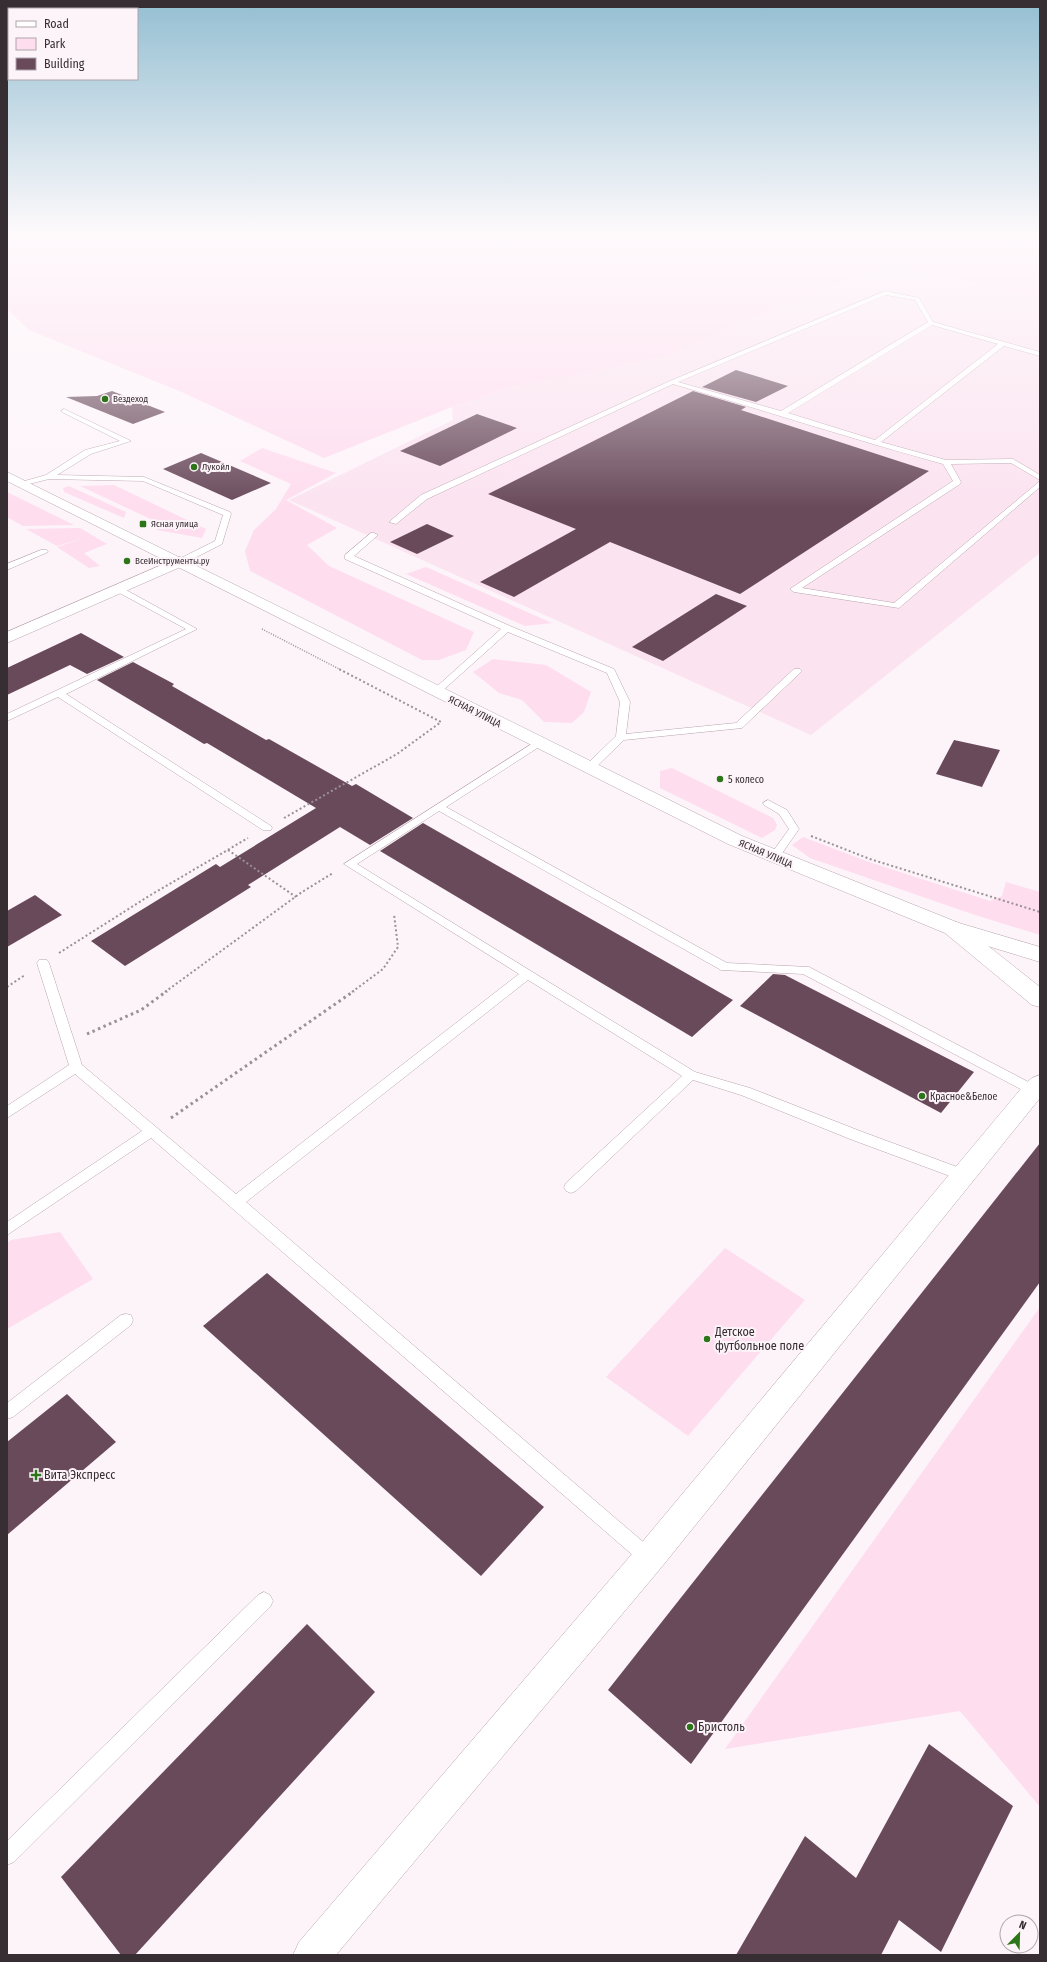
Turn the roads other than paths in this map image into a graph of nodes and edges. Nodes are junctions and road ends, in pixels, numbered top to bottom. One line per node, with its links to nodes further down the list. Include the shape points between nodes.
1 (812, 325): 6 (lane)
2 (927, 325): 8 (lane)
3 (939, 325): 4 (lane)
4 (1002, 344): 5 (lane); 9 (lane)
5 (1040, 354)
6 (672, 382): 8 (lane); 16 (lane, via 424,497)
7 (64, 411): 12 (lane, via 127,441 88,452)
8 (782, 413): 9 (lane)
9 (876, 443): 10 (lane)
10 (946, 462): 13 (lane, via 1013,461); 14 (lane, via 957,482 794,590 896,606)
11 (7, 476): 15 (main road, ЯСНАЯ УЛИЦА)
12 (49, 477): 15 (lane); 19 (lane, via 144,479 227,514 220,542)
13 (1040, 478)
14 (1040, 483)
15 (24, 484): 19 (main road, ЯСНАЯ УЛИЦА)
16 (393, 522)
17 (374, 535): 22 (lane, via 348,557)
18 (44, 552): 20 (lane)
19 (180, 562): 21 (main road); 25 (main road, ЯСНАЯ УЛИЦА)
20 (7, 567)
21 (116, 588): 23 (main road); 26 (lane, via 194,629)
22 (507, 628): 25 (lane); 28 (lane, via 610,671 625,702)
23 (7, 638)
24 (797, 671): 28 (lane, via 738,726)
25 (437, 691): 29 (main road, ЯСНАЯ УЛИЦА)
26 (60, 694): 27 (lane); 33 (lane)
27 (7, 718)
28 (621, 737): 30 (lane)
29 (538, 743): 30 (main road, ЯСНАЯ УЛИЦА); 32 (lane)
30 (589, 768): 34 (main road, ЯСНАЯ УЛИЦА)
31 (768, 803): 34 (lane, via 783,812 794,829)
32 (439, 807): 38 (lane, via 349,864); 42 (lane, via 725,967 806,970)
33 (267, 828)
34 (774, 857): 35 (main road, ЯСНАЯ УЛИЦА)
35 (952, 928): 36 (main road); 39 (main road)
36 (1040, 955)
37 (43, 963): 40 (lane)
38 (527, 974): 41 (lane); 47 (lane)
39 (1040, 999)
40 (76, 1067): 43 (lane); 44 (lane)
41 (691, 1075): 45 (lane, via 745,1091 854,1135); 46 (lane)
42 (1036, 1087): 45 (main road)
43 (7, 1113)
44 (152, 1132): 47 (lane); 48 (lane)
45 (963, 1174): 51 (main road)
46 (571, 1187)
47 (236, 1202): 51 (lane)
48 (7, 1229)
49 (126, 1320): 50 (lane)
50 (7, 1412)
51 (649, 1558): 54 (main road)
52 (264, 1601): 53 (lane)
53 (7, 1855)
54 (312, 1955)

